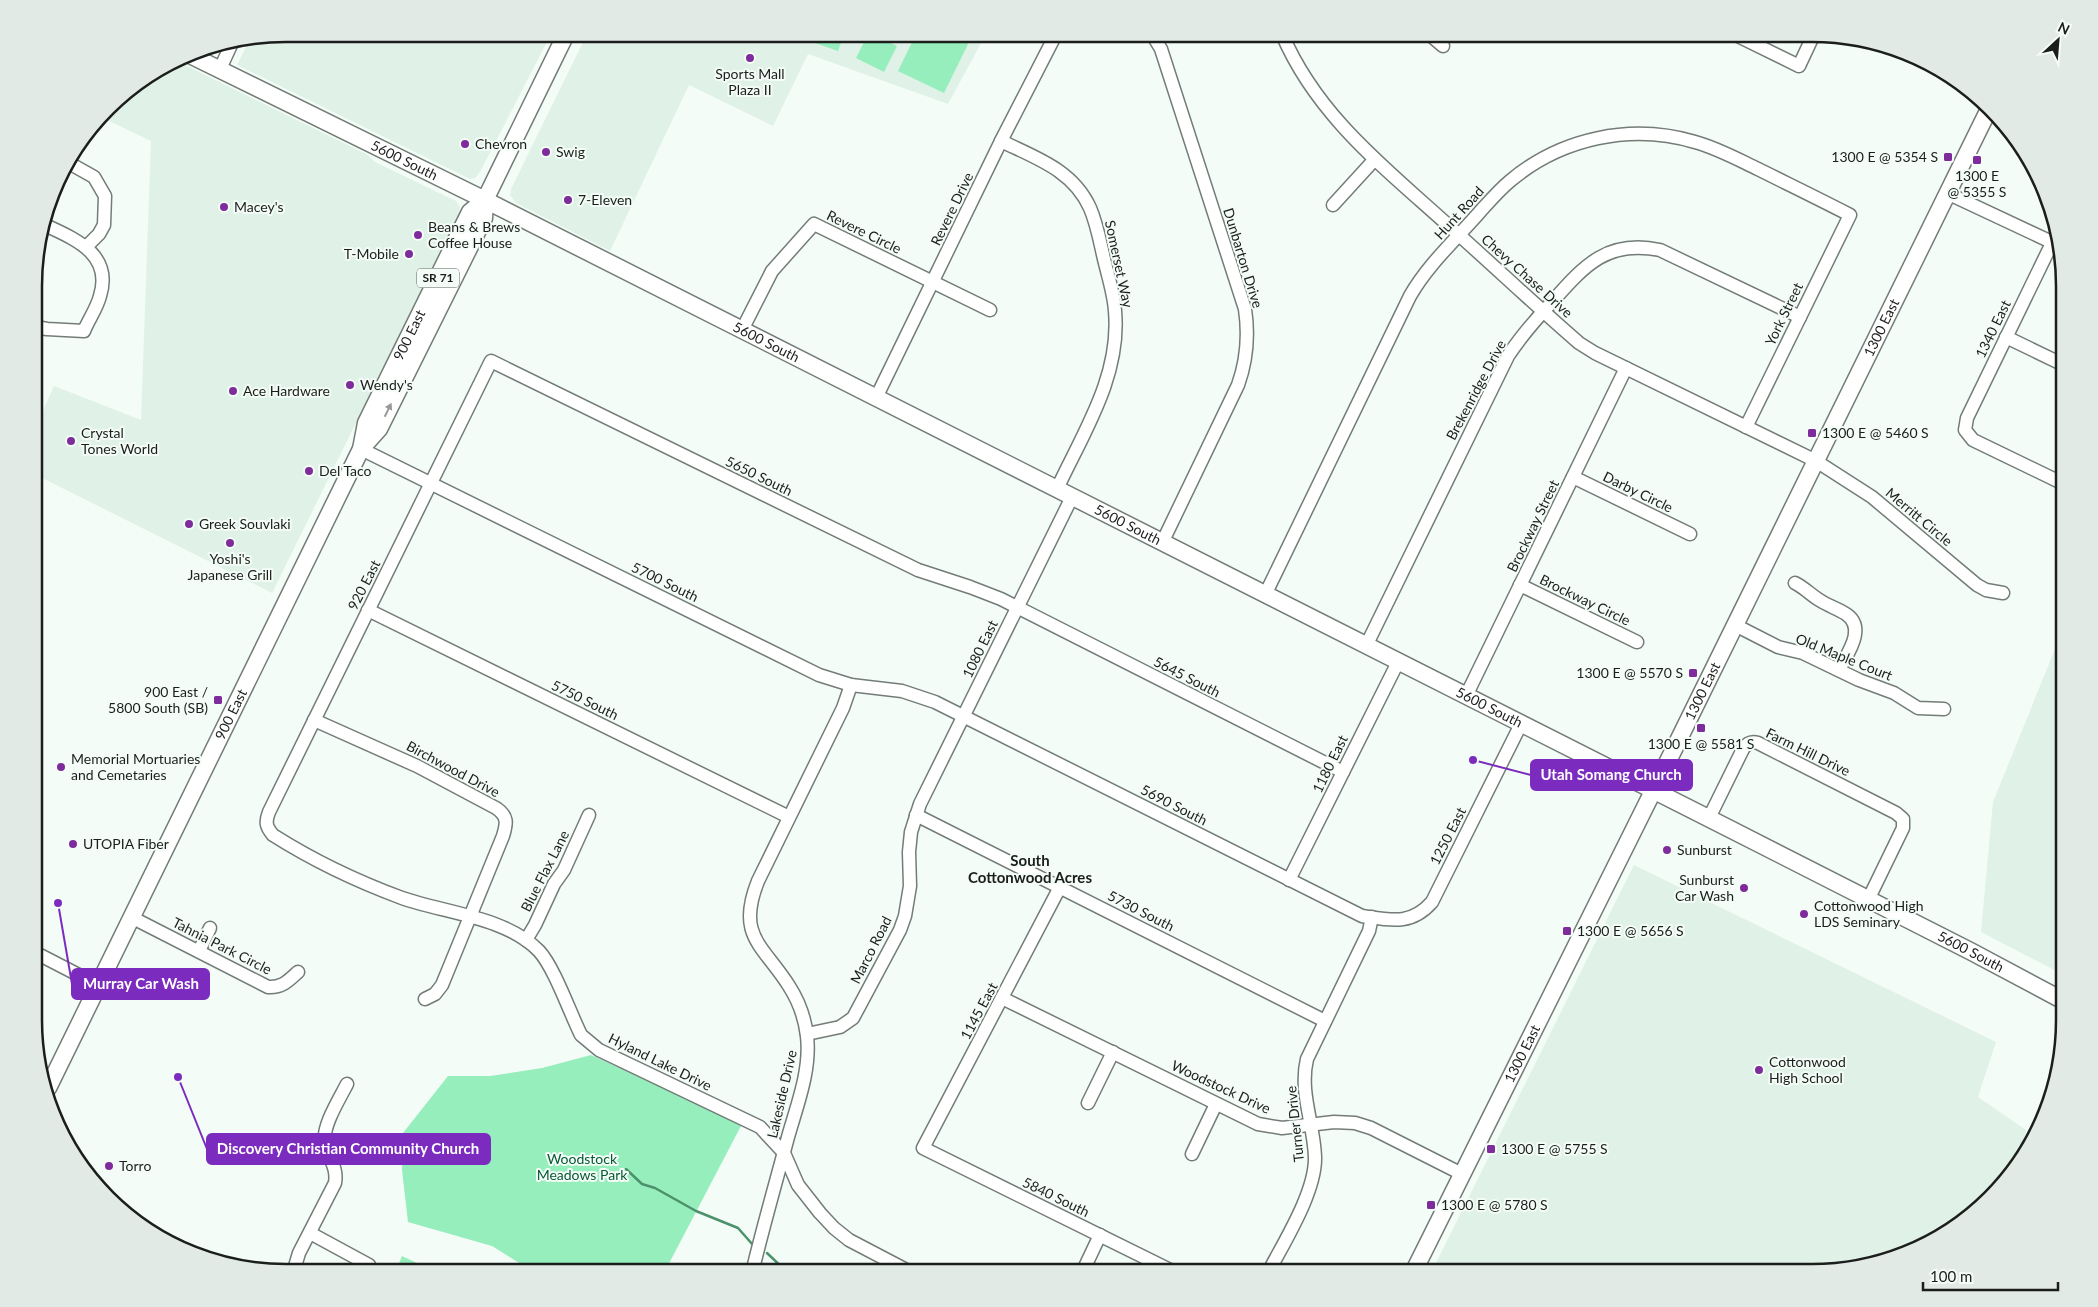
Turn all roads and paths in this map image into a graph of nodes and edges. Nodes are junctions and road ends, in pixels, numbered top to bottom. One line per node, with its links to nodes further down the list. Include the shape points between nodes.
1 (562, 42): 17 (main road, 900 East / SR 71)
2 (1052, 42): 13 (street, Revere Drive)
3 (1157, 42): 45 (street, Dunbarton Drive, via 1244,308 1248,334 1238,385)
4 (1286, 42): 14 (street, Chevy Chase Drive, via 1316,95 1341,126)
5 (1438, 42): 8 (street)
6 (1750, 42): 7 (street, via 1799,66)
7 (1810, 42)
8 (1443, 46)
9 (229, 50): 11 (street)
10 (198, 59): 11 (main road, 5600 South)
11 (220, 70): 17 (main road, 5600 South)
12 (1986, 116): 16 (main road, 1300 East)
13 (1001, 141): 25 (street, Revere Drive); 42 (street, Somerset Way, via 1056,168 1081,192 1093,216 1114,299 1116,336 1108,378)
14 (1375, 159): 18 (street); 21 (street, Chevy Chase Drive)
15 (74, 166): 23 (street, via 94,177 104,196 104,225)
16 (1948, 193): 22 (street); 38 (main road, 1300 East)
17 (485, 200): 30 (main road, 5600 South); 37 (main road, 900 East / SR 71, via 470,212 366,423)
18 (1333, 205)
19 (1850, 214): 21 (street, Hunt Road, via 1710,147 1669,136 1625,134 1577,143 1534,163 1498,192); 28 (street, York Street)
20 (50, 227): 23 (street)
21 (1459, 235): 27 (street, Chevy Chase Drive); 49 (street, Hunt Road, via 1410,296)
22 (2051, 243)
23 (86, 247): 29 (street, via 99,264 103,284 84,331)
24 (2053, 251): 31 (street, 1340 East)
25 (933, 282): 26 (street, Revere Circle); 30 (street, Revere Circle, via 814,224 772,271); 35 (street, Revere Drive)
26 (990, 310)
27 (1543, 311): 28 (street, Brekenridge Drive, via 1589,263 1614,251 1642,248 1669,253); 34 (street, Chevy Chase Drive, via 1585,347); 54 (street, Brekenridge Drive, via 1516,343 1500,369)
28 (1800, 317): 36 (street, York Street)
29 (42, 328)
30 (742, 330): 35 (main road, 5600 South)
31 (2006, 337): 33 (street); 40 (street, 1340 East, via 1967,418 1965,430 1973,440)
32 (491, 361): 41 (street, 920 East); 50 (street, 5650 South, via 918,570 988,593)
33 (2056, 361)
34 (1626, 368): 36 (street, Chevy Chase Drive); 39 (street, Brockway Street)
35 (876, 398): 42 (main road, 5600 South)
36 (1746, 427): 38 (street, Chevy Chase Drive)
37 (361, 449): 41 (street, 5700 South); 74 (main road, 900 East / SR 71)
38 (1816, 461): 48 (street, Merritt Circle, via 1872,497 1977,585); 52 (main road, 1300 East)
39 (1573, 477): 44 (street, Darby Circle); 47 (street, Brockway Street)
40 (2056, 480)
41 (431, 484): 51 (street, 920 East); 57 (street, 5700 South, via 810,671)
42 (1057, 489): 43 (main road, 5600 South)
43 (1072, 497): 45 (main road, 5600 South); 50 (street, 1080 East)
44 (1690, 534)
45 (1162, 543): 49 (main road, 5600 South)
46 (1796, 583): 56 (street, via 1853,621 1856,629 1854,639)
47 (1520, 585): 53 (street, Brockway Circle); 58 (street, Brockway Street)
48 (2003, 593)
49 (1265, 595): 54 (main road, 5600 South)
50 (1018, 608): 60 (street, 1080 East); 63 (street, 5645 South)
51 (368, 610): 61 (street, 920 East); 67 (street, 5750 South)
52 (1735, 625): 56 (street, Old Maple Court, via 1778,647 1803,653); 64 (main road, 1300 East)
53 (1637, 642)
54 (1366, 646): 55 (main road, 5600 South)
55 (1398, 662): 58 (main road, 5600 South); 63 (street, 1180 East)
56 (1839, 670): 59 (street, Old Maple Court, via 1894,692 1918,708)
57 (851, 685): 60 (street, 5700 South, via 917,695); 67 (street, Lakeside Drive, via 843,708)
58 (1466, 696): 62 (main road, 5600 South)
59 (1944, 709)
60 (964, 716): 65 (street, 1080 East); 70 (street, 5690 South)
61 (314, 720): 69 (street, 920 East); 73 (street, Birchwood Drive, via 417,766 504,815 506,826)
62 (1521, 724): 64 (main road, 5600 South); 75 (street, 1250 East, via 1432,902 1404,920)
63 (1343, 772): 70 (street, 1180 East)
64 (1653, 791): 68 (main road, 5600 South); 96 (main road, 1300 East)
65 (916, 814): 71 (street, 5730 South); 86 (street, Marco Road, via 909,852 908,901 900,930 853,1018 840,1027)
66 (590, 815): 77 (street, Blue Flax Lane)
67 (789, 817): 86 (street, Lakeside Drive, via 754,892 751,922 753,936 761,951 789,986)
68 (1708, 818): 72 (main road, 5600 South); 72 (street, Farm Hill Drive, via 1743,749 1752,742 1896,813 1903,819 1903,828)
69 (266, 824): 73 (street, Hyland Lake Drive, via 273,835 361,883 405,899)
70 (1290, 880): 75 (street, 5690 South, via 1353,913)
71 (1060, 887): 83 (street, 1145 East); 85 (street, 5730 South)
72 (1868, 900): 82 (main road, 5600 South)
73 (470, 916): 77 (street, Hyland Lake Drive); 84 (street, via 442,985)
74 (131, 917): 78 (street, Tahnia Park Circle); 81 (main road, 900 East / SR 71)
75 (1372, 917): 85 (street, Turner Drive, via 1369,931)
76 (210, 928): 78 (street)
77 (526, 940): 94 (street, Hyland Lake Drive, via 545,959 581,1035 589,1043 760,1127)
78 (199, 951): 80 (street, Tahnia Park Circle, via 268,987 284,985)
79 (42, 955): 81 (street)
80 (298, 972)
81 (98, 985): 88 (main road, 900 East / SR 71)
82 (2056, 997)
83 (1002, 998): 87 (street, Woodstock Drive); 93 (street, 1145 East)
84 (425, 999)
85 (1325, 1021): 92 (street, Turner Drive, via 1304,1072)
86 (807, 1034): 94 (street, Lakeside Drive, via 804,1076)
87 (1113, 1052): 90 (street); 91 (street, Woodstock Drive)
88 (51, 1082)
89 (347, 1084): 97 (street, via 324,1135 336,1170 335,1183)
90 (1088, 1103)
91 (1216, 1104): 92 (street, Woodstock Drive, via 1264,1125 1282,1128); 95 (street)
92 (1311, 1125): 96 (street, Woodstock Drive, via 1355,1123 1371,1128); 105 (street, Turner Drive, via 1315,1158 1313,1180)
93 (923, 1148): 98 (street, 5840 South)
94 (784, 1153): 101 (street, Lakeside Drive); 102 (street, Hyland Lake Drive, via 798,1184 834,1228 849,1240)
95 (1192, 1154)
96 (1462, 1174): 106 (main road, 1300 East)
97 (310, 1233): 99 (street); 100 (street)
98 (1100, 1235): 103 (street); 104 (street, 5840 South)
99 (295, 1264)
100 (367, 1264)
101 (754, 1264)
102 (895, 1264)
103 (1086, 1264)
104 (1158, 1264)
105 (1272, 1264)
106 (1417, 1264)

